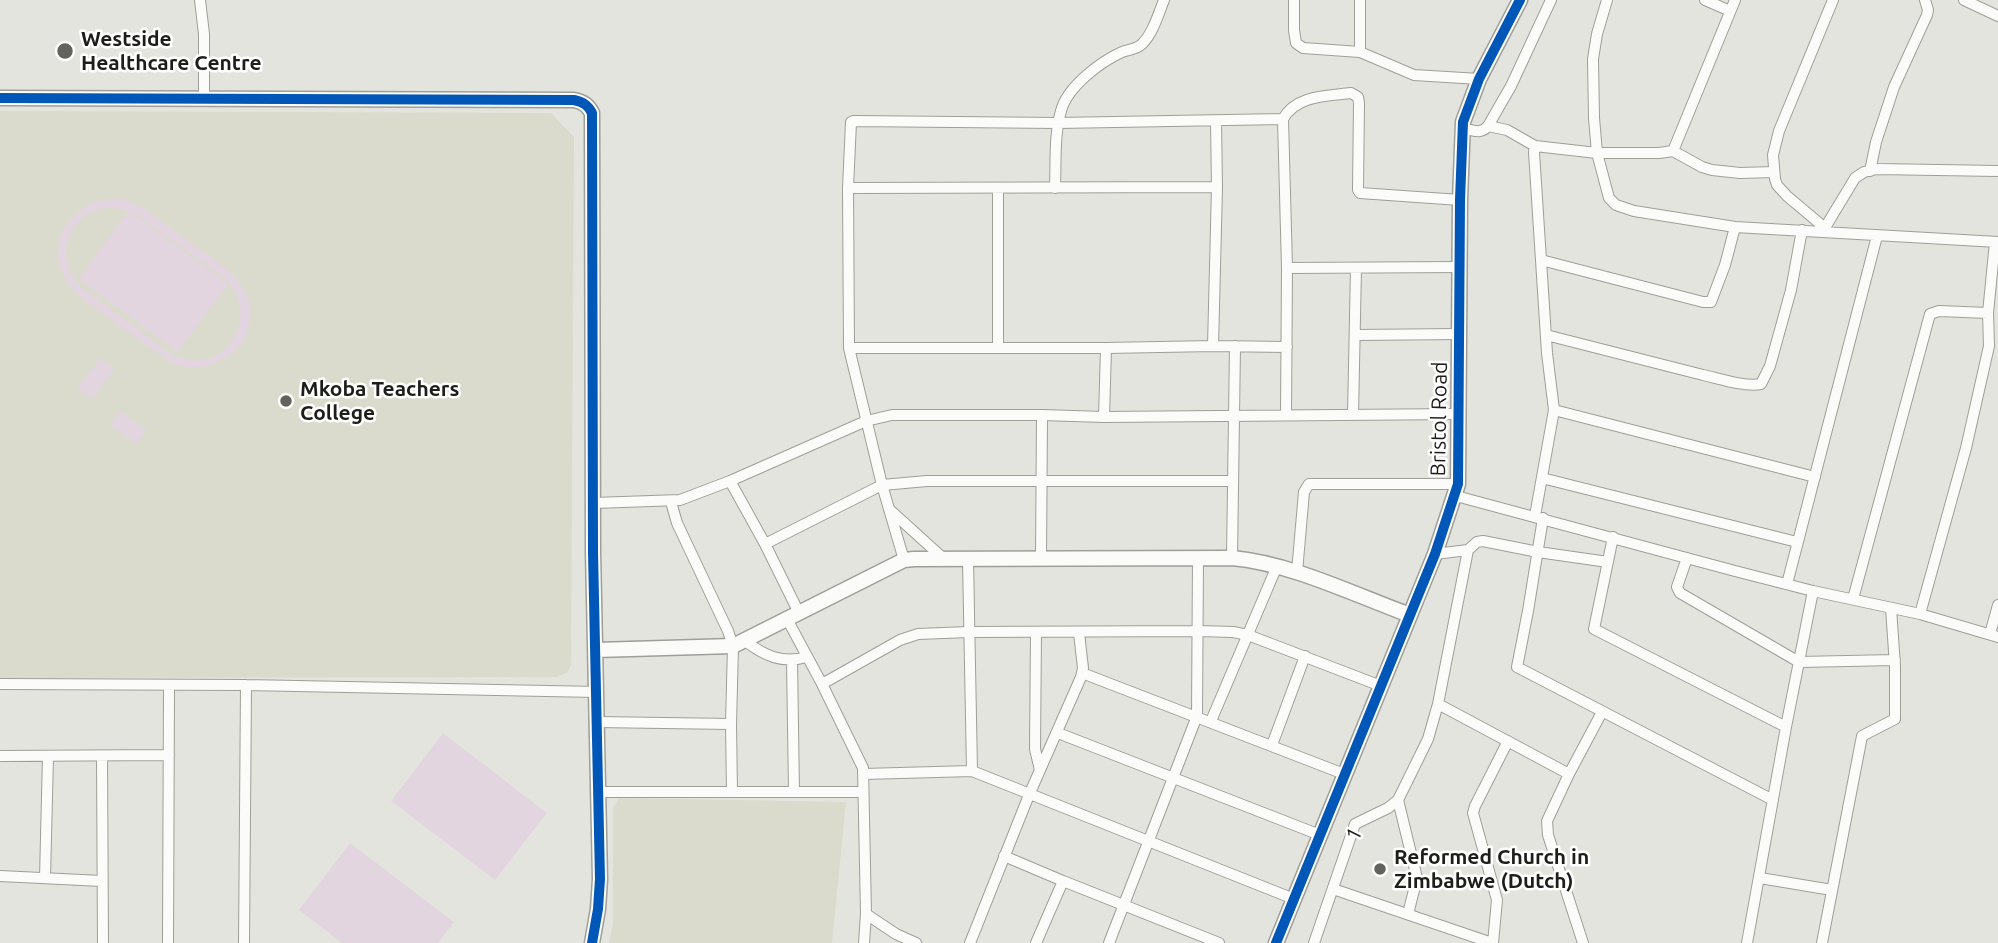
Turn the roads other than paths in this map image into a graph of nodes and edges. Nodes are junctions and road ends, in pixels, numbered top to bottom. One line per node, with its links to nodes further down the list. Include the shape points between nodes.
1 (200, 0): 18 (street)
2 (1164, 0): 21 (street, via 1144,42 1085,76 1064,103)
3 (1294, 0): 15 (street, via 1299,46)
4 (1360, 0): 15 (street)
5 (1520, 0): 16 (street, Bristol Road)
6 (1551, 0): 22 (street)
7 (1607, 0): 26 (street, via 1593,59)
8 (1705, 0): 13 (street)
9 (1735, 0): 13 (street)
10 (1833, 0): 28 (street, via 1775,141)
11 (1925, 0): 27 (street, via 1927,15 1890,96)
12 (1964, 0): 14 (street)
13 (1730, 11): 25 (street)
14 (1998, 16)
15 (1360, 52): 16 (street, via 1414,75)
16 (1479, 79): 23 (street, Bristol Road)
17 (0, 98): 18 (street)
18 (204, 98): 70 (street, via 573,100 586,104 592,113)
19 (1283, 119): 20 (street); 34 (street, via 1299,102 1355,94 1359,103 1360,193); 42 (street)
20 (1216, 121): 21 (street); 30 (street)
21 (1058, 123): 31 (street, via 853,121); 33 (street)
22 (1488, 126): 23 (street, via 1480,132); 24 (street, via 1507,130)
23 (1462, 128): 34 (street, Bristol Road)
24 (1535, 146): 26 (street); 40 (street)
25 (1672, 151): 26 (street); 28 (street, via 1713,170)
26 (1597, 152): 35 (street, via 1609,198 1616,205)
27 (1870, 171): 29 (street); 36 (street, via 1852,181)
28 (1774, 172): 36 (street, via 1782,191)
29 (1998, 172)
30 (1217, 187): 33 (street); 48 (street)
31 (848, 188): 32 (street); 52 (street)
32 (998, 188): 33 (street); 50 (street)
33 (1055, 188)
34 (1460, 200): 41 (street, Bristol Road)
35 (1735, 227): 37 (street); 40 (street, via 1711,302)
36 (1824, 229): 37 (street); 38 (street)
37 (1802, 230): 47 (street, via 1791,290 1762,384 1730,381)
38 (1877, 236): 39 (street); 62 (street)
39 (1997, 242): 44 (street)
40 (1541, 260): 47 (street)
41 (1460, 267): 43 (street); 45 (street, Bristol Road)
42 (1287, 268): 43 (street); 51 (street)
43 (1356, 268): 46 (street)
44 (1988, 313): 91 (street, via 1930,314); 94 (street, via 1989,346 1974,413)
45 (1460, 334): 46 (street); 55 (street, Bristol Road)
46 (1355, 335): 59 (street)
47 (1546, 335): 54 (street)
48 (1213, 346): 49 (street); 53 (street)
49 (1235, 346): 51 (street); 57 (street)
50 (998, 347): 52 (street); 53 (street)
51 (1287, 347): 58 (street)
52 (849, 348): 61 (street)
53 (1106, 348): 60 (street)
54 (1554, 411): 62 (street); 63 (street)
55 (1460, 414): 59 (street); 68 (street, Bristol Road)
56 (1042, 415): 60 (street); 61 (street, via 904,414); 65 (street)
57 (1234, 415): 58 (street); 60 (street); 66 (street)
58 (1286, 415): 59 (street)
59 (1353, 415)
60 (1104, 417)
61 (866, 421): 64 (street); 67 (street)
62 (1815, 477): 74 (street)
63 (1542, 478): 72 (street); 74 (street)
64 (730, 481): 69 (street); 75 (street)
65 (1042, 481): 66 (street); 67 (street); 83 (street)
66 (1233, 481): 79 (street)
67 (882, 485): 71 (street); 75 (street)
68 (1457, 490): 72 (street); 78 (street, Bristol Road); 88 (street, via 1309,484 1304,492)
69 (671, 502): 70 (street); 103 (street, via 728,631)
70 (594, 503): 104 (street)
71 (890, 510): 81 (street); 85 (street)
72 (1539, 517): 73 (street); 77 (street)
73 (1613, 537): 80 (street); 86 (street)
74 (1797, 542): 89 (street)
75 (765, 544): 96 (street)
76 (1468, 550): 77 (street, via 1483,541); 78 (street); 117 (street)
77 (1538, 551): 86 (street); 118 (street, via 1517,666)
78 (1435, 554): 95 (street, Bristol Road)
79 (1232, 558): 84 (street); 87 (street)
80 (1687, 558): 89 (street); 109 (street, via 1677,587 1680,593)
81 (944, 559): 82 (street); 85 (street)
82 (968, 559): 83 (street); 98 (street)
83 (1041, 559): 84 (street)
84 (1198, 559): 97 (street)
85 (904, 560): 96 (street)
86 (1608, 562): 123 (street, via 1594,629)
87 (1277, 566): 88 (street); 101 (street)
88 (1297, 572): 95 (street)
89 (1787, 584): 90 (street)
90 (1813, 591): 91 (street); 109 (street)
91 (1853, 599): 93 (street)
92 (1998, 605): 102 (street)
93 (1891, 608): 94 (street); 108 (street)
94 (1920, 614): 102 (street)
95 (1410, 615): 115 (street, Bristol Road)
96 (793, 616): 103 (street); 106 (street)
97 (1198, 631): 100 (street); 101 (street); 119 (street)
98 (970, 632): 99 (street); 112 (street, via 907,637); 131 (street)
99 (1036, 632): 100 (street); 132 (street, via 1035,749)
100 (1079, 633): 110 (street)
101 (1248, 635): 105 (street); 120 (street)
102 (1994, 636)
103 (739, 644): 104 (street); 107 (street); 122 (street)
104 (596, 650): 116 (street)
105 (1305, 656): 115 (street); 126 (street)
106 (807, 657): 107 (street); 112 (street)
107 (792, 660): 139 (street)
108 (1895, 660): 109 (street); 153 (street, via 1895,719 1863,736)
109 (1799, 662): 123 (street)
110 (1082, 673): 119 (street); 124 (street)
111 (0, 684): 114 (street)
112 (822, 684): 133 (street)
113 (246, 685): 114 (street); 116 (street); 160 (street)
114 (169, 686): 127 (street)
115 (1381, 686): 134 (street, Bristol Road)
116 (597, 692): 121 (street)
117 (1438, 704): 125 (street); 142 (street, via 1424,750)
118 (1602, 712): 135 (street); 143 (street)
119 (1197, 716): 120 (street); 136 (street)
120 (1211, 721): 126 (street)
121 (597, 722): 122 (street); 137 (street)
122 (731, 724): 138 (street)
123 (1786, 727): 143 (street)
124 (1058, 733): 132 (street); 136 (street)
125 (1508, 741): 135 (street); 170 (street, via 1473,813 1497,904)
126 (1272, 745): 134 (street)
127 (169, 755): 130 (street); 159 (street)
128 (0, 756): 129 (street)
129 (48, 756): 130 (street); 148 (street)
130 (102, 757): 150 (street)
131 (972, 771): 133 (street); 141 (street)
132 (1040, 771): 141 (street)
133 (864, 774): 140 (street)
134 (1344, 774): 144 (street, Bristol Road)
135 (1569, 774): 171 (street, via 1546,827)
136 (1174, 779): 144 (street); 145 (street)
137 (599, 792): 138 (street); 161 (street, via 600,879)
138 (732, 792): 139 (street)
139 (794, 792): 140 (street)
140 (862, 792): 156 (street)
141 (1029, 795): 145 (street); 146 (street)
142 (1398, 800): 152 (street, 1, via 1355,824); 157 (street, via 1417,878)
143 (1773, 800): 149 (street)
144 (1320, 835): 154 (street, Bristol Road)
145 (1149, 843): 154 (street); 155 (street)
146 (1004, 856): 151 (street); 164 (street)
147 (0, 876): 148 (street)
148 (45, 878): 150 (street)
149 (1760, 878): 153 (street); 172 (street)
150 (102, 881): 158 (street)
151 (1063, 881): 155 (street); 165 (street)
152 (1333, 889): 157 (street); 169 (street, 1)
153 (1832, 890): 173 (street)
154 (1294, 899): 168 (street, Bristol Road)
155 (1124, 905): 166 (street); 167 (street)
156 (866, 914): 162 (street); 163 (street)
157 (1408, 914): 170 (street)
158 (103, 943)
159 (168, 943)
160 (244, 943)
161 (592, 943)
162 (864, 943)
163 (916, 943)
164 (970, 943)
165 (1036, 943)
166 (1109, 943)
167 (1219, 943)
168 (1276, 943)
169 (1314, 943)
170 (1492, 943)
171 (1583, 943)
172 (1747, 943)
173 (1822, 943)

